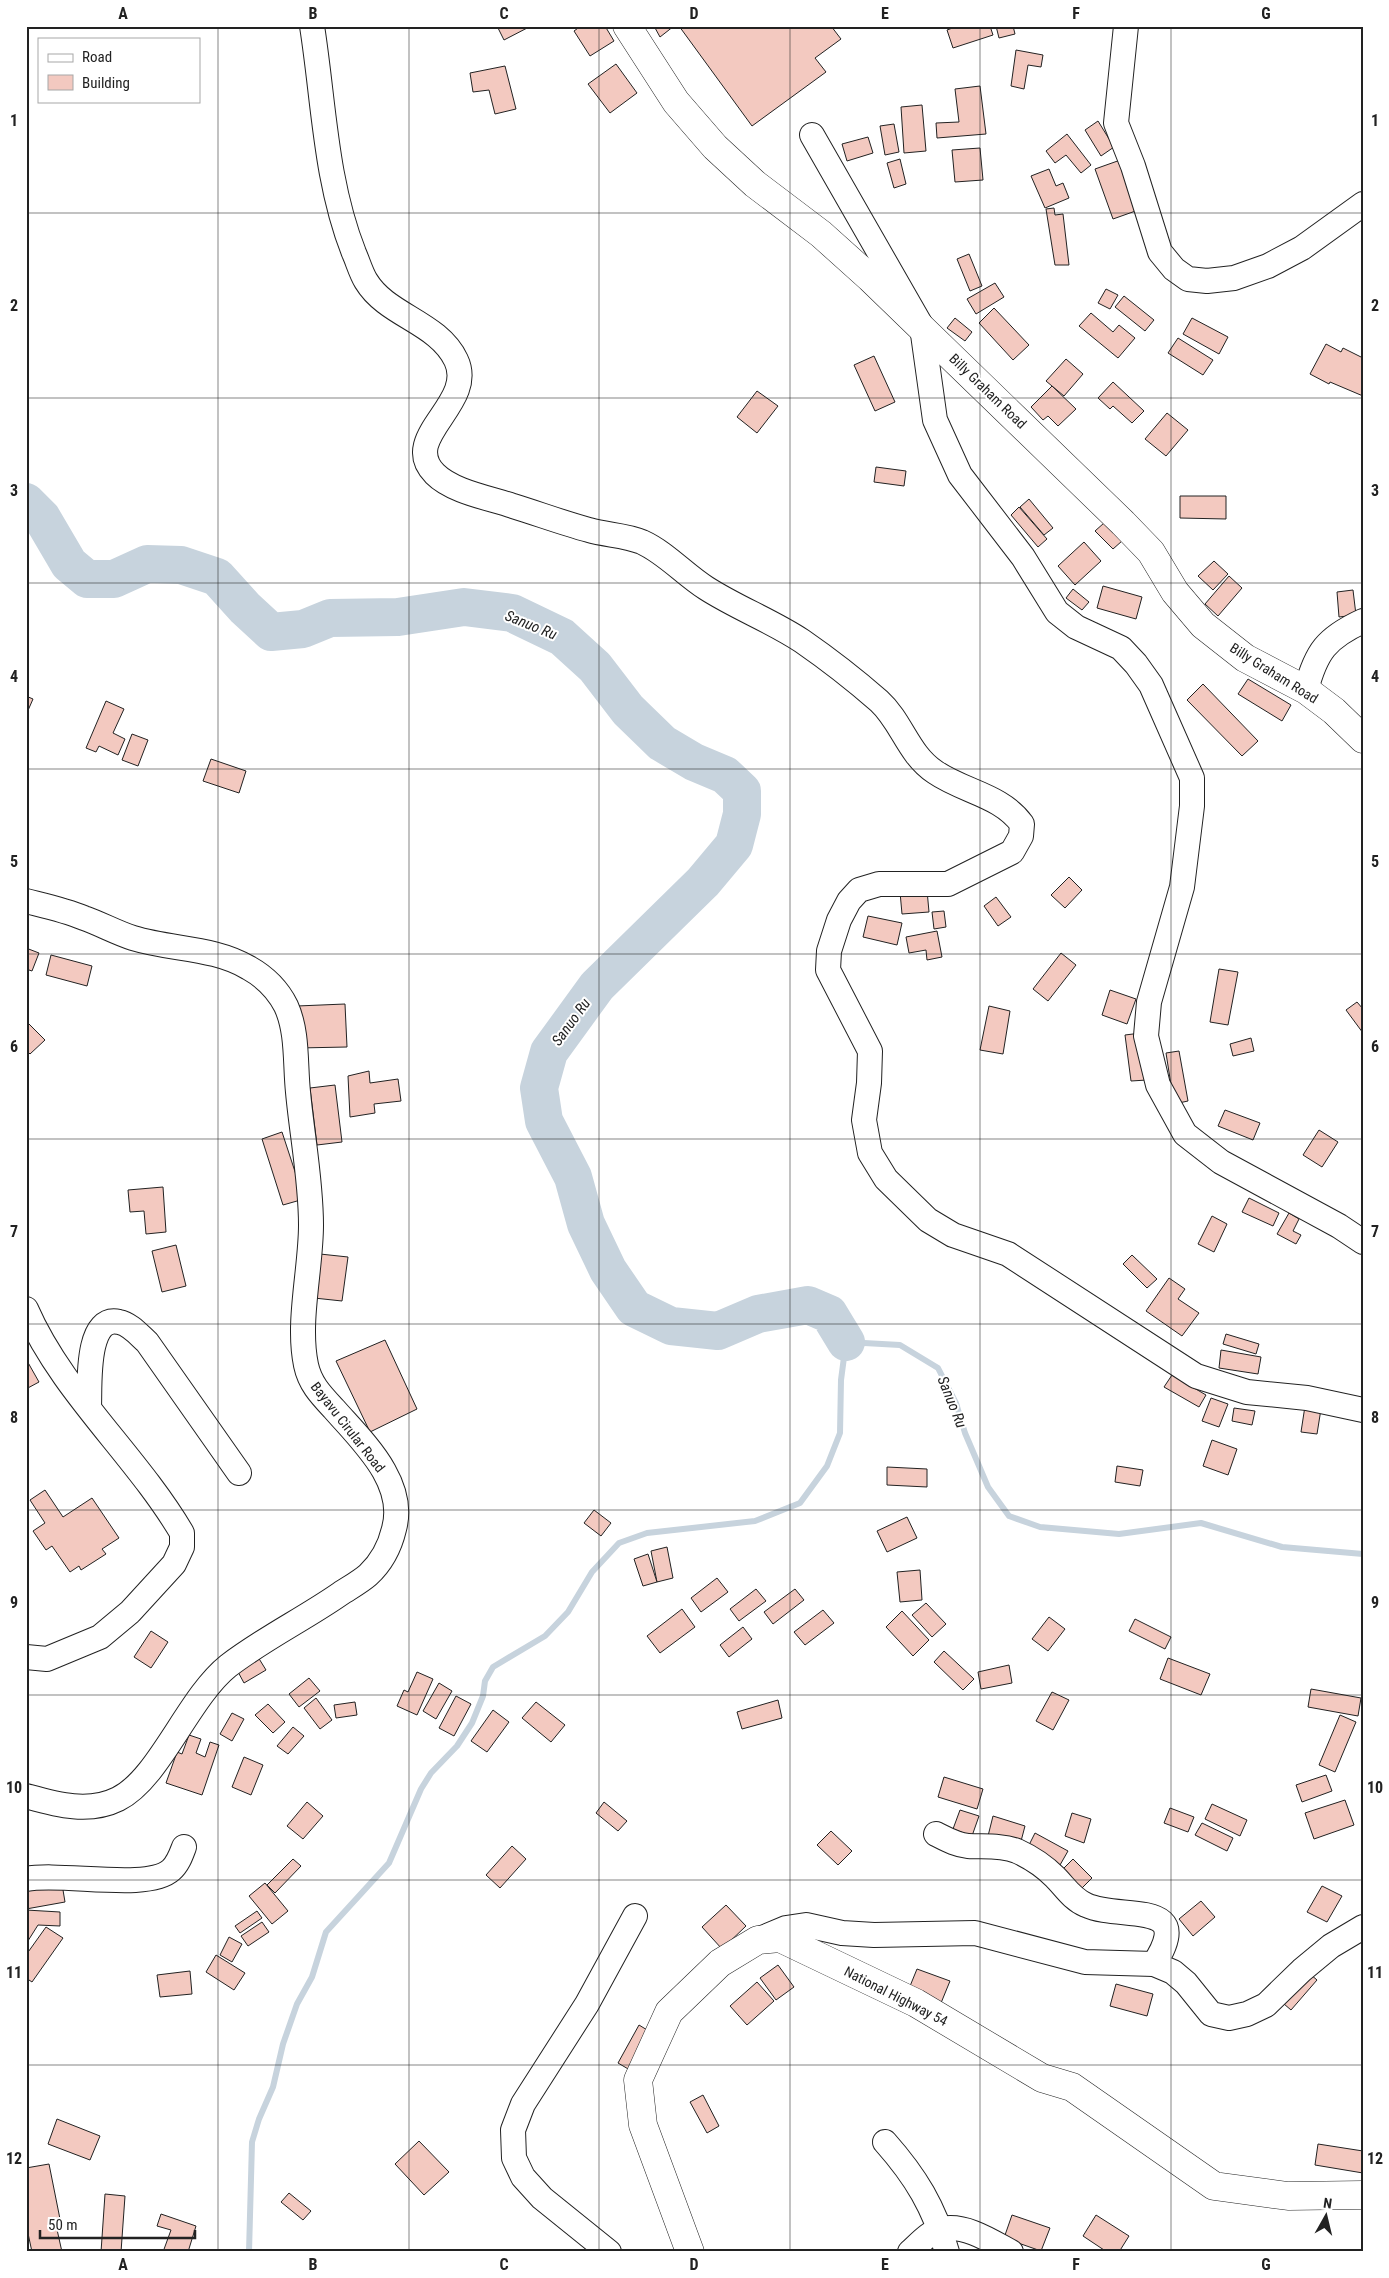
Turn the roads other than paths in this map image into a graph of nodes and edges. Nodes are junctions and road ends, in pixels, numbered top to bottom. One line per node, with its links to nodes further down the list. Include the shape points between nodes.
1 (312, 26): 14 (street, via 321,114 341,220 365,280 381,300 445,344 461,373 459,387 425,445 425,460 436,476 466,492 640,542 659,552 705,588 801,640 889,711 913,752 933,771 959,786 997,801 1014,813 1022,824 1021,836 1012,852 948,884 879,884 859,890 839,920 828,952 828,970 870,1051 864,1120 870,1153 886,1179 928,1220 953,1235 1008,1254 1196,1376 1247,1392 1307,1398)
2 (627, 26): 6 (main road, Billy Graham Road, via 676,102 715,146 755,184 821,234)
3 (1126, 26): 5 (street, via 1116,123 1160,252 1174,269 1188,279 1234,278 1268,266 1302,248)
4 (812, 135): 6 (street)
5 (1363, 204)
6 (922, 327): 8 (main road, Billy Graham Road, via 1151,552 1175,592 1203,624 1245,658); 11 (street, via 935,420 960,475 1024,558 1056,612 1076,627 1121,648 1141,671 1155,693 1192,778 1192,806 1182,887 1149,1002 1146,1036 1158,1085 1185,1134 1221,1162)
7 (1363, 621): 8 (street, via 1338,632 1313,662)
8 (1306, 690): 9 (main road, Billy Graham Road, via 1334,711)
9 (1363, 740)
10 (26, 901): 17 (street, Bayavu Cirular Road, via 82,917 133,938 222,957 248,967 277,991 288,1009 294,1034 311,1196 311,1252 304,1323 306,1364 313,1386 384,1471 396,1501 395,1526 386,1551 368,1574 225,1669 189,1712 144,1777 128,1793 115,1801 77,1807)
11 (1363, 1242)
12 (26, 1309): 13 (street, via 63,1376)
13 (89, 1408): 15 (street, via 94,1340 106,1323 118,1321 147,1342); 16 (street, via 176,1523 182,1533 182,1547 174,1564 130,1612 100,1637 47,1659)
14 (1363, 1410)
15 (239, 1473)
16 (26, 1657)
17 (26, 1796)
18 (936, 1834): 24 (street, via 955,1844 1016,1851 1036,1862 1084,1904 1097,1909 1157,1917 1168,1936 1164,1950)
19 (184, 1847): 20 (street, via 172,1870 140,1881 64,1876)
20 (26, 1879)
21 (635, 1916): 28 (street, via 587,2004 523,2104 513,2130 514,2158 523,2177 542,2198)
22 (1363, 1927): 24 (street, via 1331,1946 1266,2005 1228,2018 1211,2014 1186,1983 1173,1972)
23 (758, 1940): 24 (street, via 786,1928 806,1925 842,1933 874,1935 975,1933 1085,1962); 26 (main road, National Highway 54, via 780,1938 916,2003 1042,2078 1072,2087 1214,2186 1288,2196); 29 (main road, National Highway 54, via 720,1963 669,2012 638,2080 643,2125)
24 (1154, 1964)
25 (885, 2142): 27 (street, via 909,2169)
26 (1363, 2196)
27 (940, 2229): 30 (street); 31 (street); 32 (street, via 965,2230)
28 (609, 2252)
29 (690, 2252)
30 (910, 2252)
31 (947, 2252)
32 (1011, 2252)

